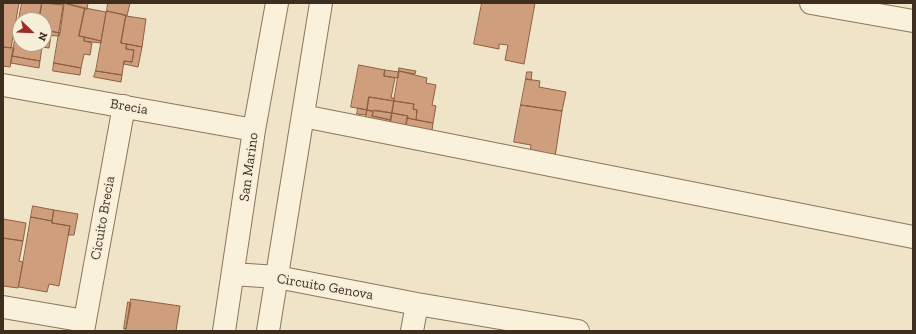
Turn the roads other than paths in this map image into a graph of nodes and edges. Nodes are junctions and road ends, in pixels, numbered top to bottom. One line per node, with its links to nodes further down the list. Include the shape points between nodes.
1 (277, 3): 8 (street, San Marino)
2 (321, 3): 7 (street)
3 (811, 3): 4 (street)
4 (913, 21)
5 (3, 85): 6 (street, Brecia)
6 (124, 106): 8 (street, Brecia); 14 (street, Cicuito Brecia)
7 (303, 116): 9 (street); 11 (street)
8 (254, 130): 10 (street, San Marino)
9 (913, 237)
10 (233, 274): 11 (street, Circuito Genova); 15 (street, San Marino)
11 (277, 277): 12 (street, Circuito Genova); 16 (street)
12 (416, 304): 17 (street); 18 (street, Circuito Genova)
13 (3, 307): 14 (street)
14 (84, 326)
15 (224, 331)
16 (268, 331)
17 (412, 331)
18 (578, 331)

